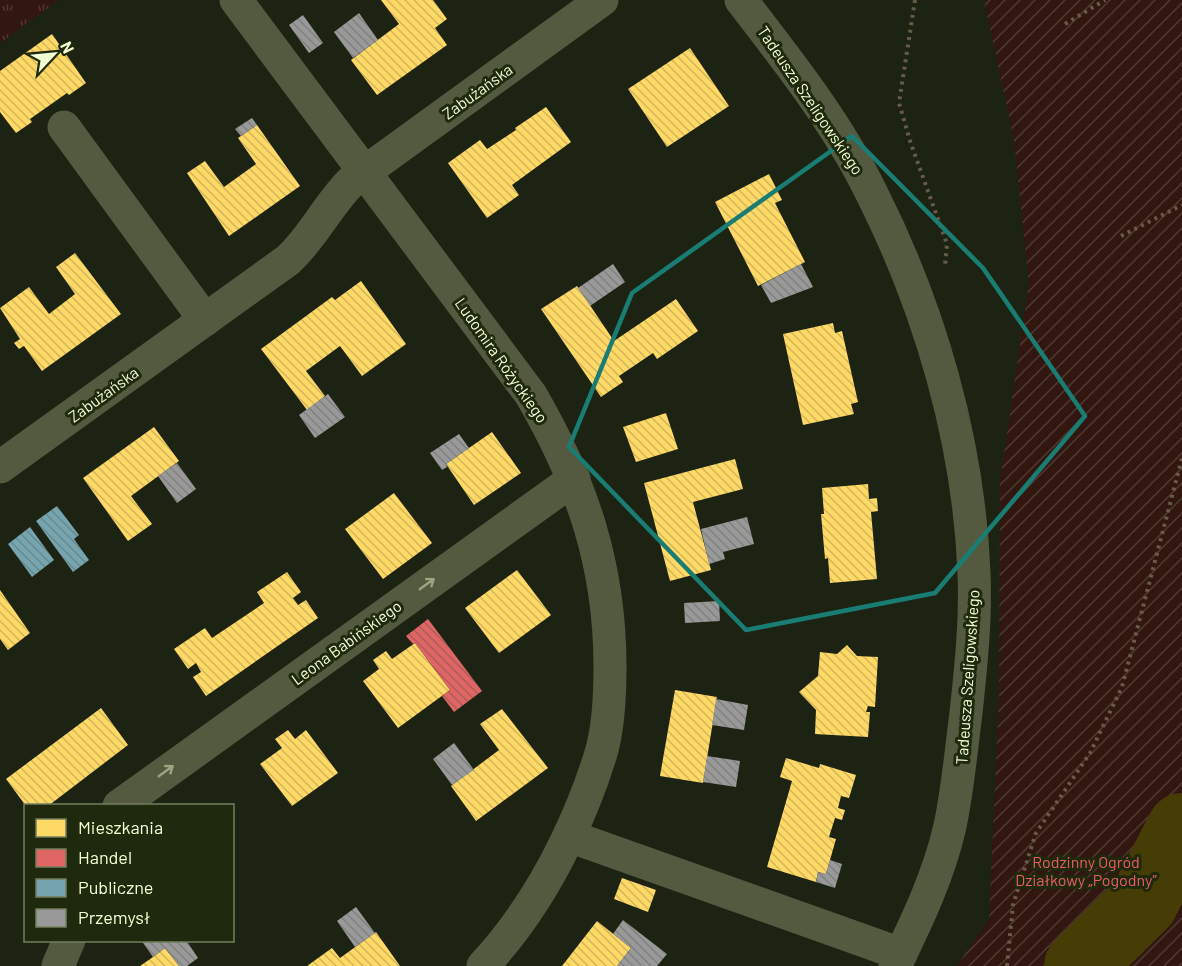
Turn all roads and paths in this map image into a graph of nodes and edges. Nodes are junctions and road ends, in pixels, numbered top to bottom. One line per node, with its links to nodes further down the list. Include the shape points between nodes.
1 (236, 0): 8 (street)
2 (741, 0): 19 (street, Tadeusza Szeligowskiego, via 829,120 871,191 917,294 939,363 959,451 974,572 974,620 958,787 939,865)
3 (915, 0): 11 (path, via 899,103 947,244)
4 (1105, 0): 6 (path)
5 (591, 3): 8 (street, Zabużańska)
6 (1065, 24)
7 (64, 127): 12 (street)
8 (364, 173): 12 (street, Zabużańska, via 338,195 304,245 288,260); 15 (street, Ludomira Różyckiego, via 531,395)
9 (1182, 205): 10 (path)
10 (1121, 236)
11 (945, 268)
12 (205, 320): 14 (street, Zabużańska)
13 (1182, 459): 22 (path, via 1122,687 1090,753 1036,833 1013,905)
14 (0, 467)
15 (574, 479): 16 (street, Leona Babińskiego, one-way to 15); 17 (street, Ludomira Różyckiego, via 602,567 610,682 602,751)
16 (122, 804)
17 (569, 836): 19 (street); 21 (street, Ludomira Różyckiego, via 531,905)
18 (68, 942): 20 (street)
19 (898, 960)
20 (58, 966)
21 (483, 966)
22 (1007, 966)

